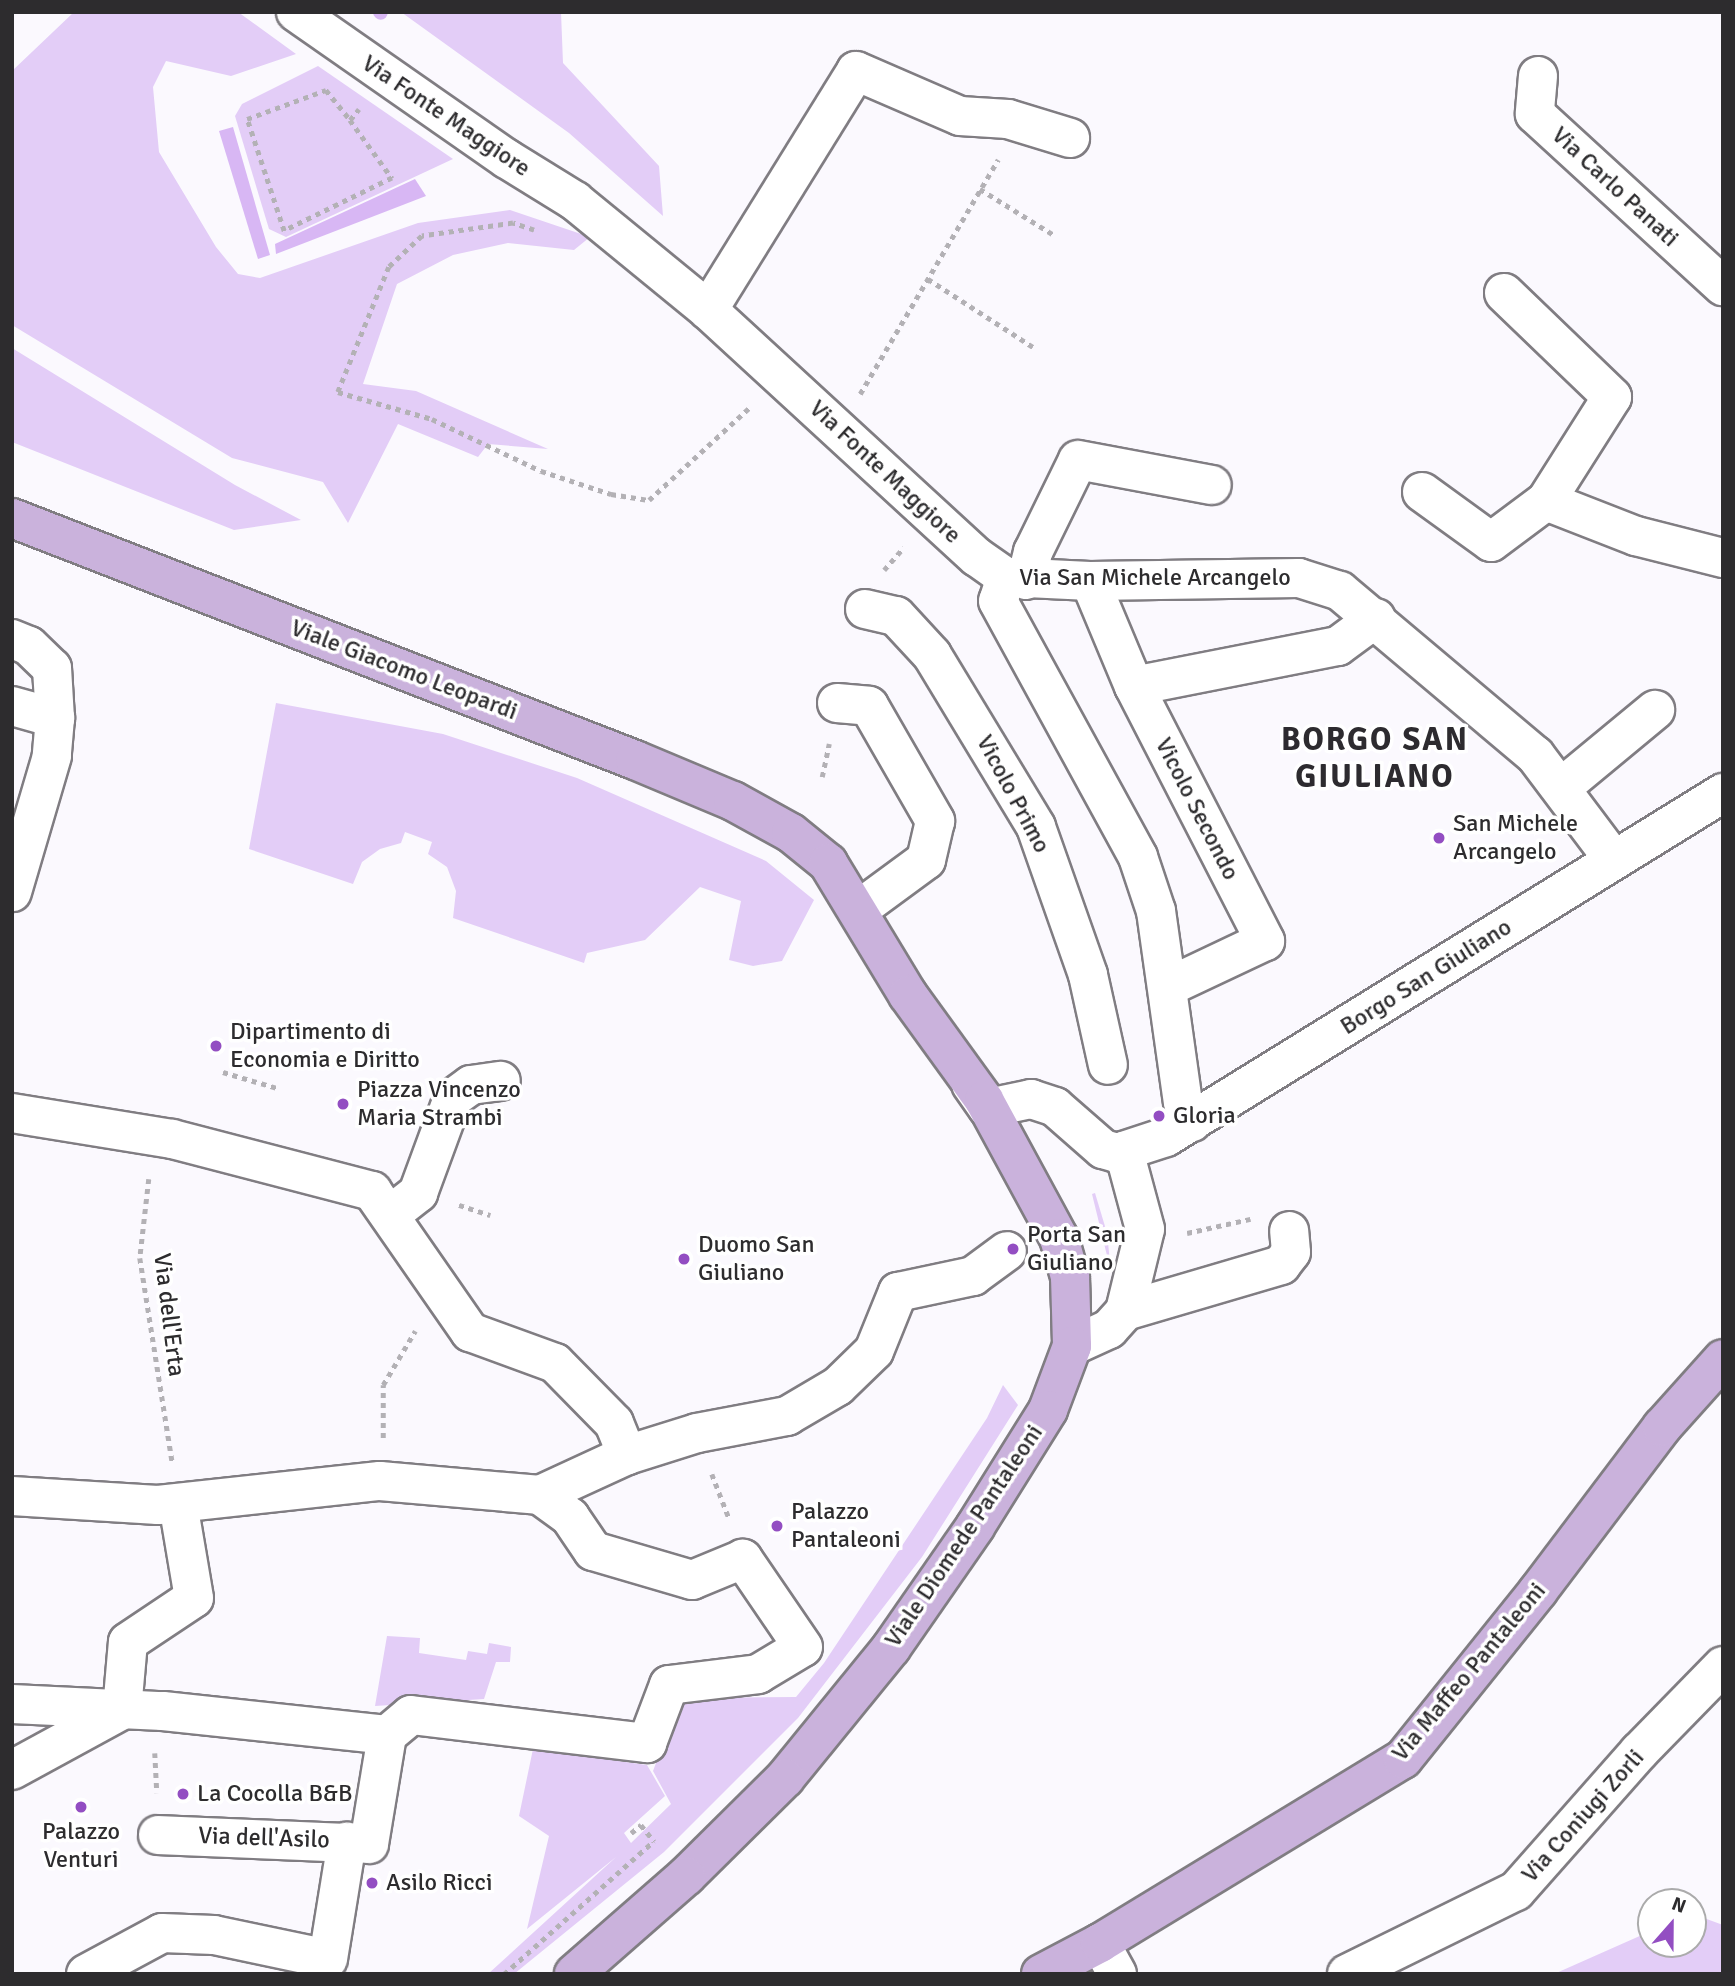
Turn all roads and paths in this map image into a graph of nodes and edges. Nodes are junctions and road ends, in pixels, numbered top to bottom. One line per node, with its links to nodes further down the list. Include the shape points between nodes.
1 (296, 12): 3 (street, Via Fonte Maggiore)
2 (1538, 76): 11 (street, Via Carlo Panati, via 1535,114)
3 (387, 77): 4 (path); 13 (street, Via Fonte Maggiore, via 575,201)
4 (350, 120): 4 (path, via 326,90 247,119 284,231 392,178)
5 (1070, 138): 13 (street, via 1008,119 960,116 856,71)
6 (1000, 155): 7 (path)
7 (980, 189): 9 (path); 10 (path)
8 (537, 231): 15 (path, via 513,223 422,236 389,267 338,392 432,419 541,471 611,494 649,500)
9 (1054, 235)
10 (928, 279): 14 (path); 16 (path)
11 (1723, 286)
12 (1504, 293): 19 (street, via 1612,397)
13 (708, 310): 15 (street, Via Fonte Maggiore)
14 (1033, 347)
15 (781, 378): 24 (street, Via Fonte Maggiore, via 977,557)
16 (855, 402)
17 (1212, 485): 24 (street, via 1078,460)
18 (1422, 492): 19 (street, via 1491,542)
19 (1546, 501): 22 (street, via 1636,536)
20 (12, 518): 38 (main road, Viale Giacomo Leopardi, via 733,801 791,833 828,863)
21 (898, 553): 23 (path)
22 (1723, 558)
23 (883, 571)
24 (1016, 578): 25 (street, Via San Michele Arcangelo); 39 (street, via 998,601 1138,857 1156,911)
25 (1090, 581): 27 (street, Via San Michele Arcangelo, via 1299,578 1340,591); 29 (street, Vicolo Secondo)
26 (865, 609): 40 (street, Vicolo Primo, via 896,616 932,655 1036,827 1088,975)
27 (1376, 618): 29 (street, via 1338,646); 34 (street, Via San Michele Arcangelo, via 1535,755)
28 (12, 639): 33 (street, via 29,646 52,668)
29 (1134, 686): 39 (street, Vicolo Secondo, via 1265,941)
30 (837, 703): 38 (street, via 869,706 936,821 926,860)
31 (12, 706): 33 (street)
32 (1655, 710): 34 (street)
33 (55, 718): 37 (street, via 52,756)
34 (1562, 787): 36 (street, Via San Michele Arcangelo)
35 (1723, 793): 36 (street, Borgo San Giuliano)
36 (1613, 859): 46 (street, Borgo San Giuliano)
37 (12, 892)
38 (858, 910): 44 (main road, Viale Diomede Pantaleoni, via 908,995)
39 (1170, 986): 46 (street, via 1183,1102)
40 (1108, 1065)
41 (223, 1072): 43 (path)
42 (501, 1081): 50 (street, via 471,1085 453,1098 418,1193)
43 (277, 1088)
44 (988, 1108): 47 (street, via 1031,1099 1055,1107 1088,1139); 58 (main road, Viale Diomede Pantaleoni, via 1059,1238 1070,1278)
45 (13, 1116): 50 (street, via 155,1135 246,1156 372,1191)
46 (1192, 1122): 47 (street, Borgo San Giuliano, via 1167,1137)
47 (1121, 1152): 56 (street, via 1145,1228)
48 (150, 1170): 63 (path, Via dell'Erta, via 140,1258)
49 (454, 1204): 51 (path)
50 (390, 1215): 61 (street, via 470,1332 555,1363 614,1423)
51 (490, 1215)
52 (1254, 1218): 54 (path, via 1194,1234)
53 (1289, 1231): 56 (street, via 1292,1252 1281,1265)
54 (1183, 1232)
55 (1007, 1251): 61 (street, via 973,1276 898,1292 874,1351 838,1386 787,1416 697,1433)
56 (1125, 1311): 58 (street, via 1110,1329)
57 (420, 1323): 60 (path, via 383,1385)
58 (1072, 1346): 81 (main road, Viale Diomede Pantaleoni, via 1048,1410 891,1648 785,1778 686,1876)
59 (1723, 1359): 78 (main road, Via Maffeo Pantaleoni, via 1662,1427 1403,1759)
60 (382, 1453)
61 (627, 1455): 64 (street)
62 (707, 1460): 67 (path)
63 (173, 1466)
64 (540, 1495): 66 (street, via 380,1481); 71 (street, via 570,1517 593,1551 692,1580 743,1559 803,1647 758,1674 669,1685 648,1743 411,1715)
65 (12, 1496): 66 (street)
66 (178, 1503): 70 (street, via 194,1598 128,1643)
67 (731, 1522)
68 (1723, 1666): 83 (street, Via Coniugi Zorli, via 1639,1752 1516,1891)
69 (12, 1704): 70 (street)
70 (122, 1710): 71 (street, via 239,1717); 72 (street)
71 (387, 1735): 76 (street)
72 (12, 1770)
73 (631, 1833): 75 (path, via 641,1825)
74 (158, 1835): 76 (street, Via dell'Asilo)
75 (654, 1841): 77 (path); 80 (path)
76 (358, 1843): 79 (street, via 328,1959 214,1935 162,1933)
77 (659, 1847)
78 (1109, 1958): 82 (main road, Via Maffeo Pantaleoni)
79 (86, 1974)
80 (504, 1974)
81 (574, 1974)
82 (1041, 1974)
83 (1348, 1974)

